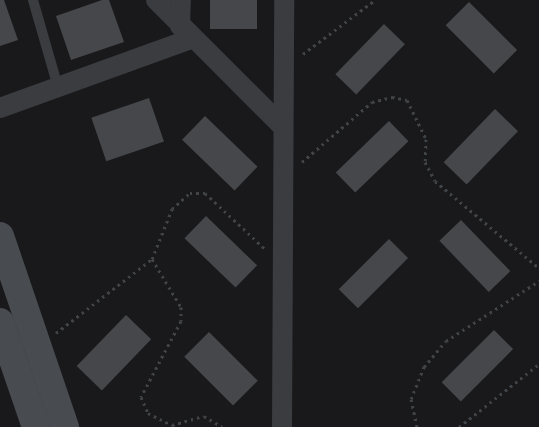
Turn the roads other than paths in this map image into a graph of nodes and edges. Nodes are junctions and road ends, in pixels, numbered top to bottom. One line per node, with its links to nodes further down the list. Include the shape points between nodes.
1 (32, 0): 6 (lane)
2 (156, 0): 5 (street)
3 (180, 0): 5 (street)
4 (284, 0): 8 (street)
5 (187, 32): 6 (street); 8 (street)
6 (58, 87): 7 (street)
7 (0, 108)
8 (281, 125): 13 (street)
9 (0, 236): 12 (street)
10 (0, 322): 11 (street)
11 (36, 427)
12 (65, 427)
13 (282, 427)

